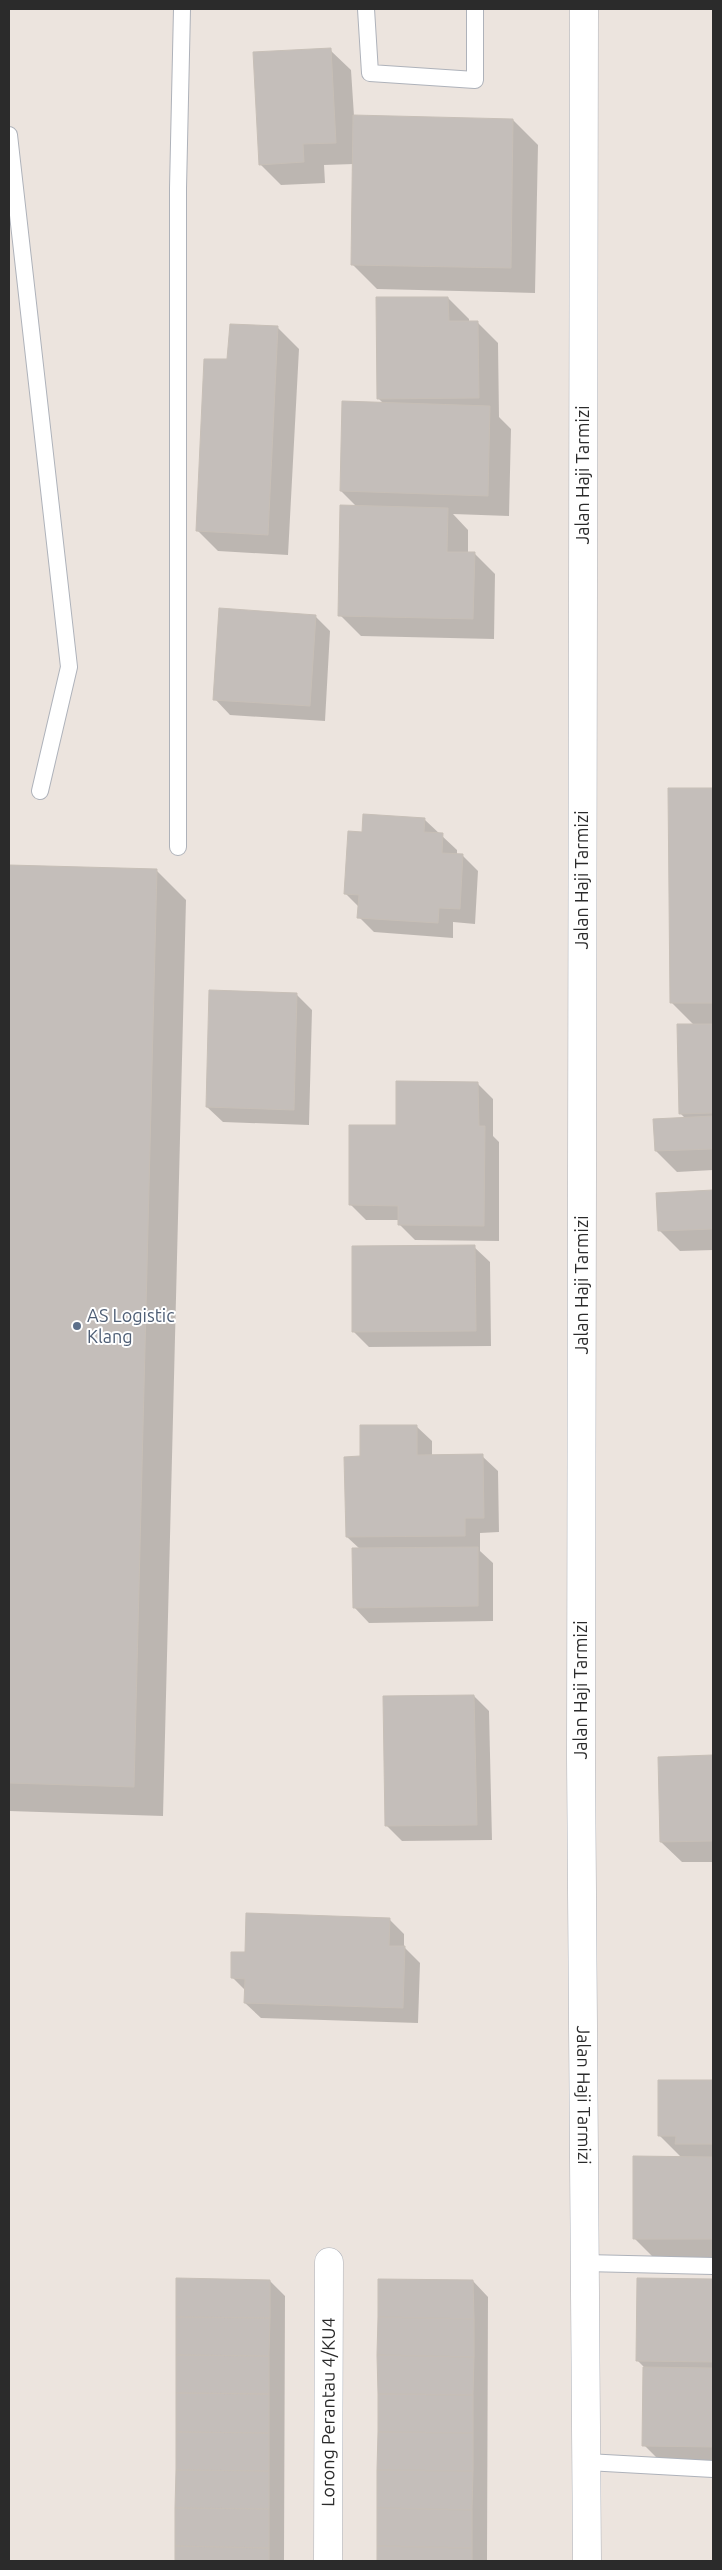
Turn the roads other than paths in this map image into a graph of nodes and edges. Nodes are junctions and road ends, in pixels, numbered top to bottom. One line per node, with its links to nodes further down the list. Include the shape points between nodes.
1 (182, 9): 7 (lane, via 178,188)
2 (366, 9): 3 (lane, via 370,73 475,80)
3 (475, 9)
4 (584, 9): 9 (street, Jalan Haji Tarmizi, via 581,1758)
5 (9, 134): 6 (lane, via 69,667)
6 (40, 791)
7 (178, 847)
8 (329, 2262): 13 (street, Lorong Perantau 4/KU4)
9 (585, 2263): 10 (lane); 11 (street, Jalan Haji Tarmizi)
10 (713, 2266)
11 (587, 2462): 12 (lane); 14 (street, Jalan Haji Tarmizi)
12 (713, 2469)
13 (328, 2561)
14 (587, 2561)

